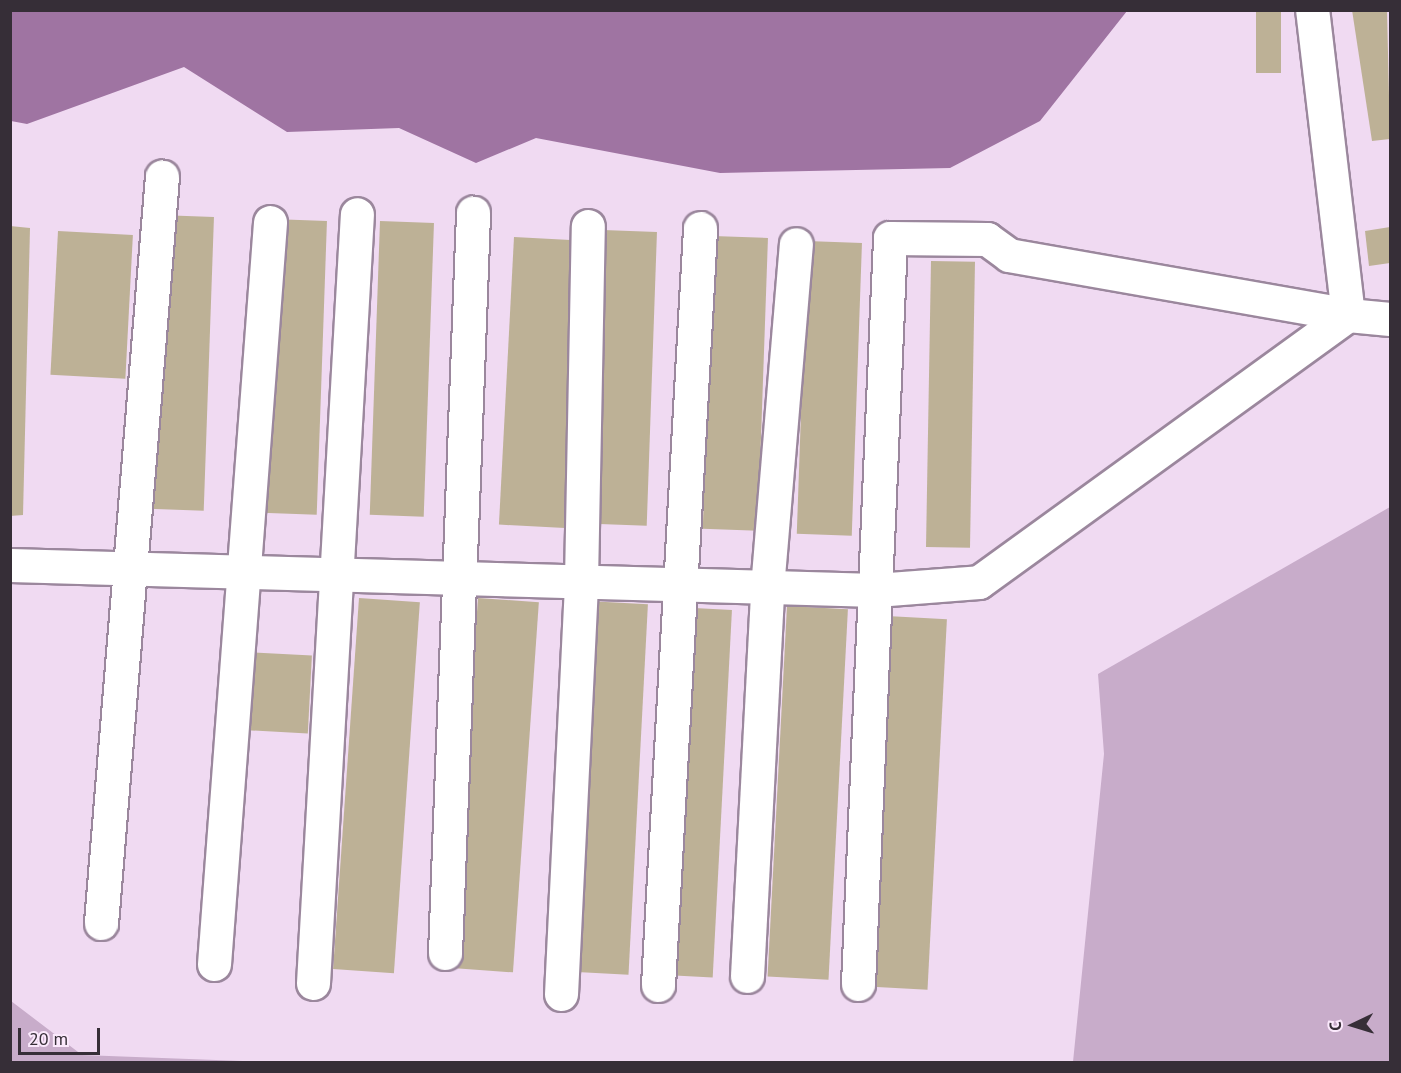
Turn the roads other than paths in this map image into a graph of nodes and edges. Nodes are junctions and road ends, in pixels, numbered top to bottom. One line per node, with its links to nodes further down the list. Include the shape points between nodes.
1 (1312, 10): 9 (lane)
2 (162, 176): 12 (lane)
3 (473, 213): 15 (lane)
4 (357, 214): 14 (lane)
5 (270, 222): 13 (lane)
6 (588, 226): 16 (lane)
7 (700, 228): 17 (lane)
8 (796, 244): 18 (lane)
9 (1348, 315): 10 (lane); 19 (lane, via 979,582); 19 (lane, via 1009,255 987,239 890,238)
10 (1390, 319)
11 (10, 564): 12 (lane)
12 (131, 567): 13 (lane); 20 (lane)
13 (242, 572): 14 (lane); 22 (lane)
14 (337, 572): 15 (lane); 24 (lane)
15 (459, 576): 16 (lane); 21 (lane)
16 (581, 581): 17 (lane); 27 (lane)
17 (680, 584): 18 (lane); 26 (lane)
18 (767, 588): 19 (lane); 23 (lane)
19 (876, 590): 25 (lane)
20 (101, 923)
21 (445, 953)
22 (214, 964)
23 (747, 976)
24 (314, 983)
25 (858, 984)
26 (658, 985)
27 (561, 994)

